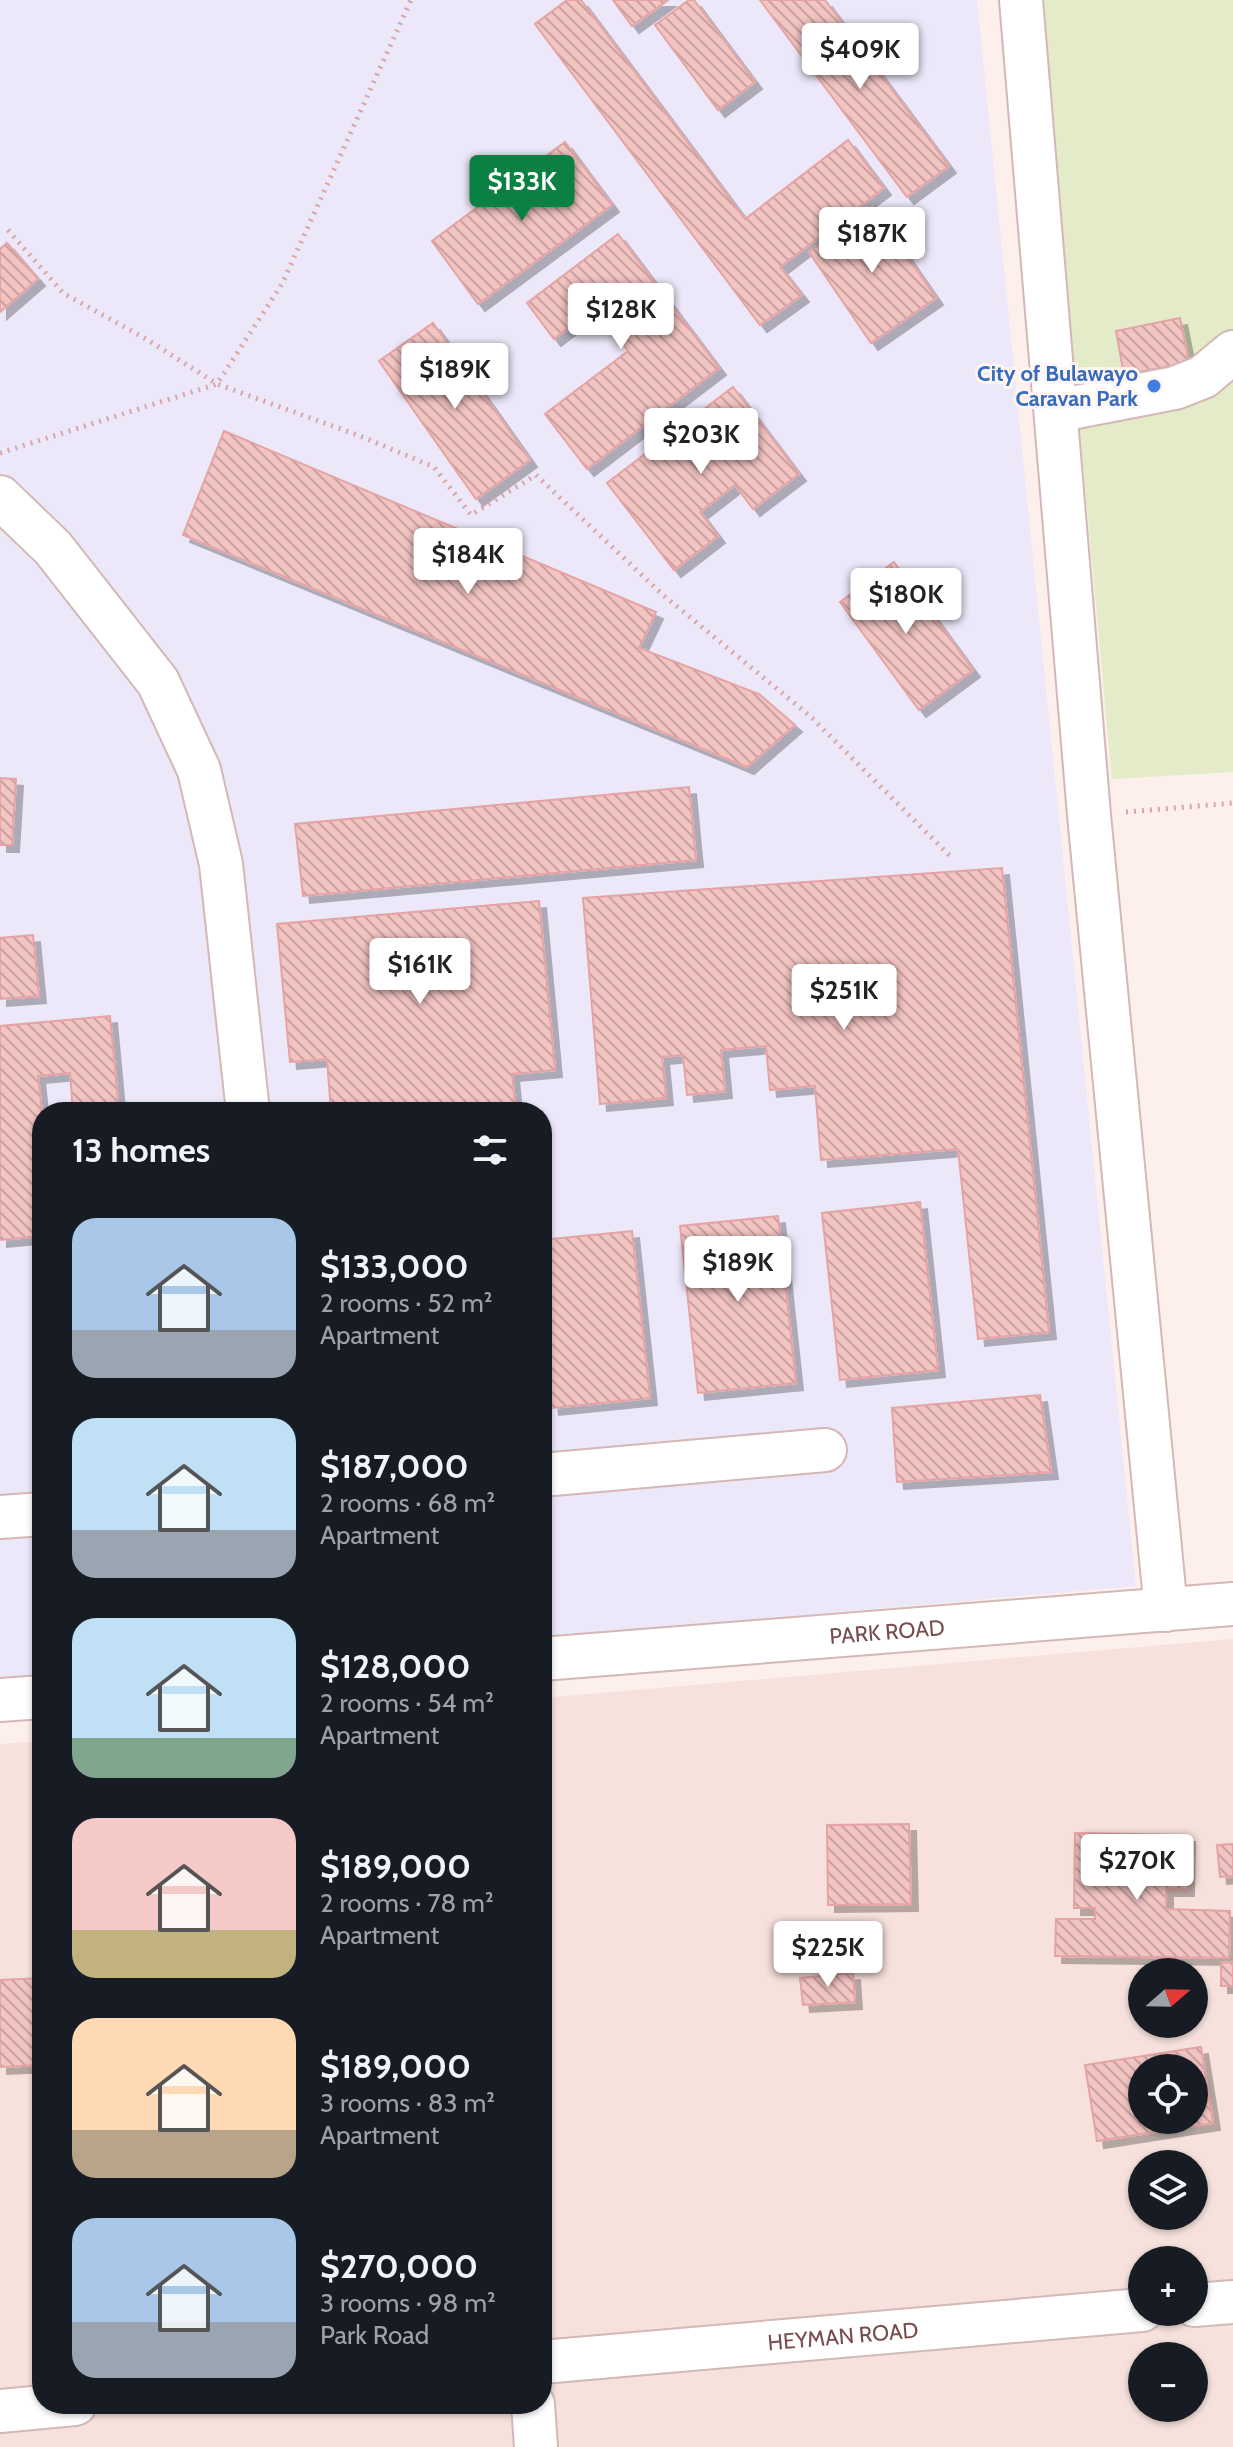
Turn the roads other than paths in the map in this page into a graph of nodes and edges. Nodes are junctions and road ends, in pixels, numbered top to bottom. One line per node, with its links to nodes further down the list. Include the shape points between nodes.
1 (1021, 0): 3 (street)
2 (1233, 352): 3 (street, via 1203,377 1175,388)
3 (1056, 411): 11 (street, via 1089,815)
4 (0, 497): 5 (street, via 53,548 158,682 199,770 221,864)
5 (247, 1102)
6 (825, 1450): 7 (street)
7 (552, 1474)
8 (32, 1515): 9 (street)
9 (0, 1517)
10 (1233, 1604): 11 (street, PARK ROAD)
11 (1166, 1610): 12 (street, PARK ROAD)
12 (552, 1658)
13 (32, 1698): 14 (street)
14 (0, 1700)
15 (1233, 2302): 16 (street)
16 (1208, 2304)
17 (1128, 2311): 18 (street, HEYMAN ROAD)
18 (552, 2361)
19 (32, 2408): 20 (street)
20 (0, 2411)
21 (534, 2414): 22 (street)
22 (536, 2447)

